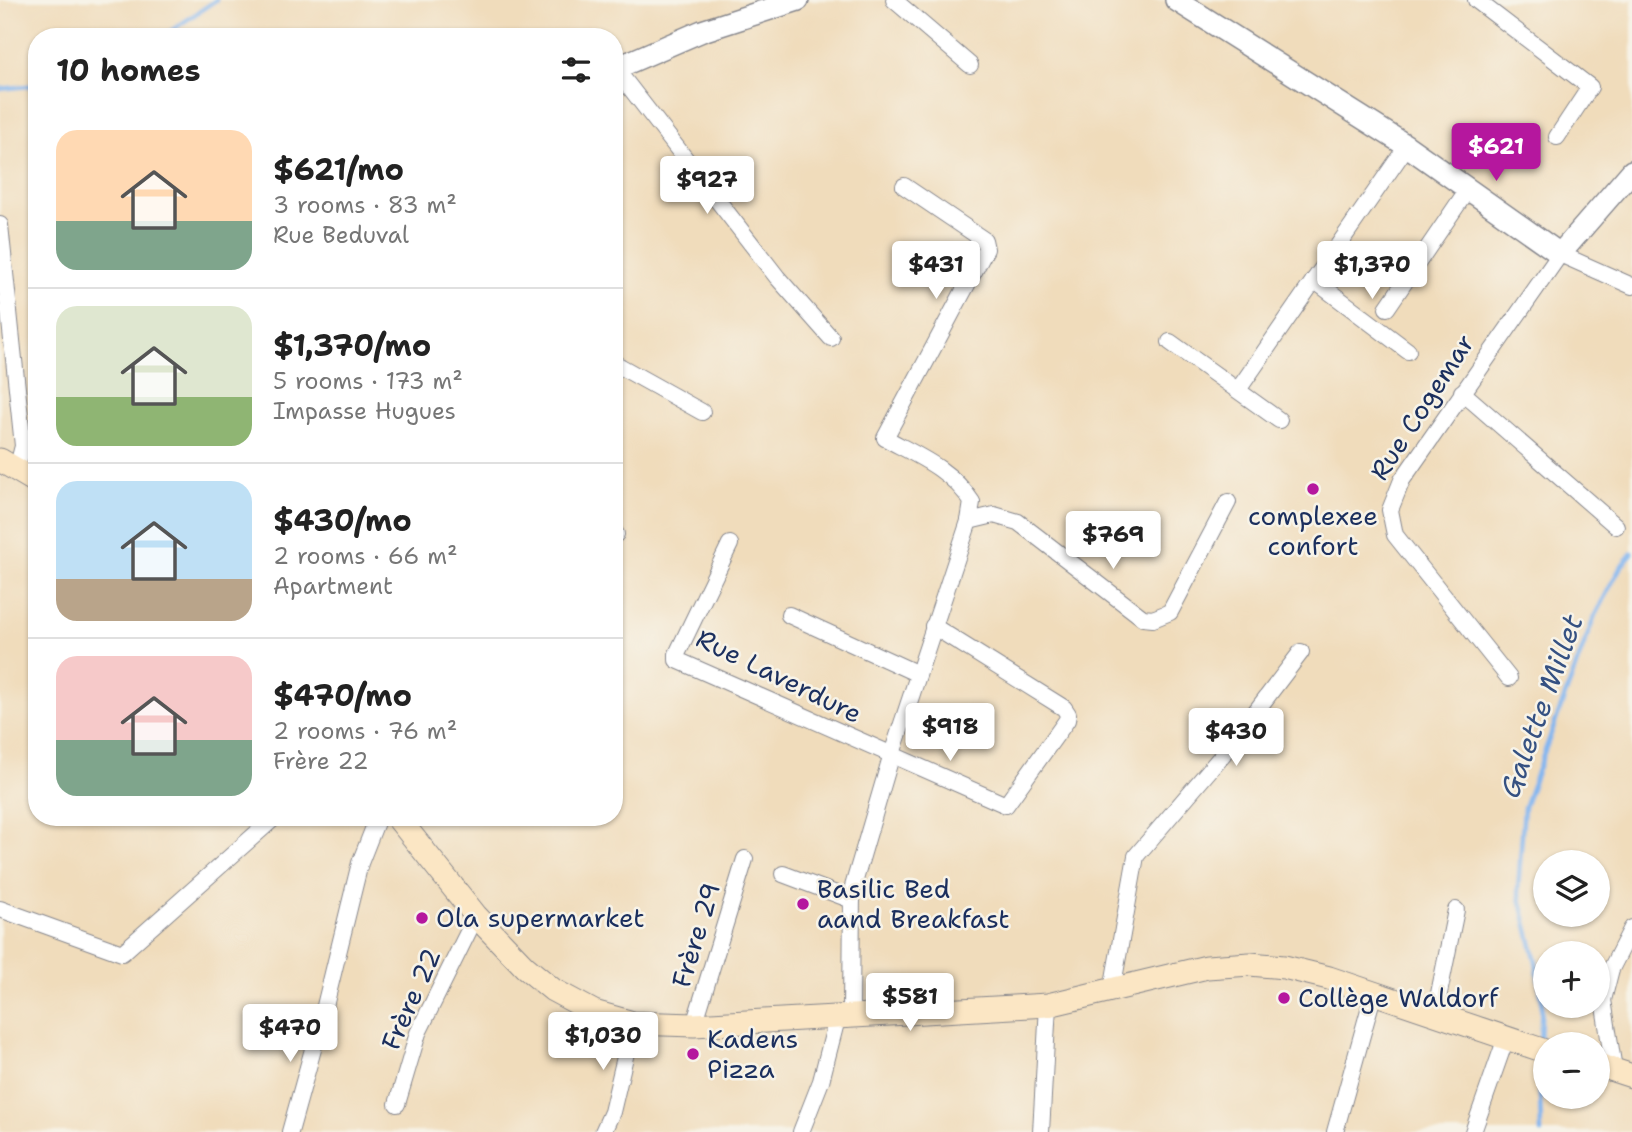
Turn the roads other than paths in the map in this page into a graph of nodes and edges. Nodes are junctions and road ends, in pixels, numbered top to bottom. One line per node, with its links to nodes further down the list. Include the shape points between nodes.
1 (798, 0): 5 (street)
2 (894, 0): 7 (street)
3 (1176, 0): 10 (street)
4 (1476, 0): 9 (street, via 1590,87)
5 (771, 3): 6 (street)
6 (623, 65)
7 (970, 65)
8 (623, 78): 19 (street, via 777,277)
9 (1557, 137)
10 (1407, 146): 13 (street); 16 (street)
11 (1632, 171): 15 (street, Rue Cogemar)
12 (905, 186): 30 (street, via 984,240 986,249 885,438 947,471 962,485 972,502)
13 (1468, 189): 15 (street); 18 (street)
14 (0, 225): 27 (street, via 23,446)
15 (1560, 254): 17 (street); 24 (street, Rue Cogemar)
16 (1314, 280): 21 (street); 23 (street)
17 (1632, 286)
18 (1387, 308)
19 (831, 338)
20 (1170, 342): 23 (street)
21 (1408, 351)
22 (623, 368): 25 (street)
23 (1238, 390): 26 (street)
24 (1462, 392): 31 (street); 37 (street, Rue Cogemar, via 1402,480 1390,521 1395,536)
25 (702, 412)
26 (1279, 420)
27 (8, 464): 28 (main road)
28 (28, 476)
29 (1228, 502): 30 (street, via 1170,612 1153,619 1143,618 1018,522 994,515)
30 (969, 521): 34 (street)
31 (1616, 526)
32 (730, 544): 38 (street, Rue Laverdure, via 677,660)
33 (789, 615): 36 (street)
34 (933, 626): 36 (street); 38 (street, Rue Laverdure, via 1064,708 1067,719 1010,803 1000,805)
35 (1301, 652): 49 (street, via 1225,752 1136,856)
36 (918, 674): 38 (street)
37 (1509, 678)
38 (891, 757): 44 (street)
39 (265, 826): 45 (street, via 122,953)
40 (374, 826): 60 (street)
41 (404, 826): 47 (main road)
42 (745, 859): 55 (street, Frère 29)
43 (783, 874): 44 (street)
44 (852, 900): 53 (street)
45 (0, 909)
46 (1456, 909): 52 (street)
47 (476, 916): 54 (main road, via 553,989 594,1012); 59 (street, Frère 22, via 418,1033)
48 (1632, 928): 58 (street, via 1611,969 1603,1000)
49 (1112, 990): 50 (main road, via 1207,967 1250,964 1284,967); 51 (main road)
50 (1374, 992): 52 (main road); 64 (street)
51 (1048, 1005): 53 (main road); 63 (street)
52 (1435, 1013): 56 (main road)
53 (845, 1015): 55 (main road); 62 (street)
54 (633, 1023): 55 (main road); 61 (street)
55 (694, 1025)
56 (1512, 1040): 57 (main road); 65 (street)
57 (1533, 1047)
58 (1615, 1070)
59 (397, 1104)
60 (289, 1132)
61 (603, 1132)
62 (801, 1132)
63 (1041, 1132)
64 (1335, 1132)
65 (1473, 1132)

